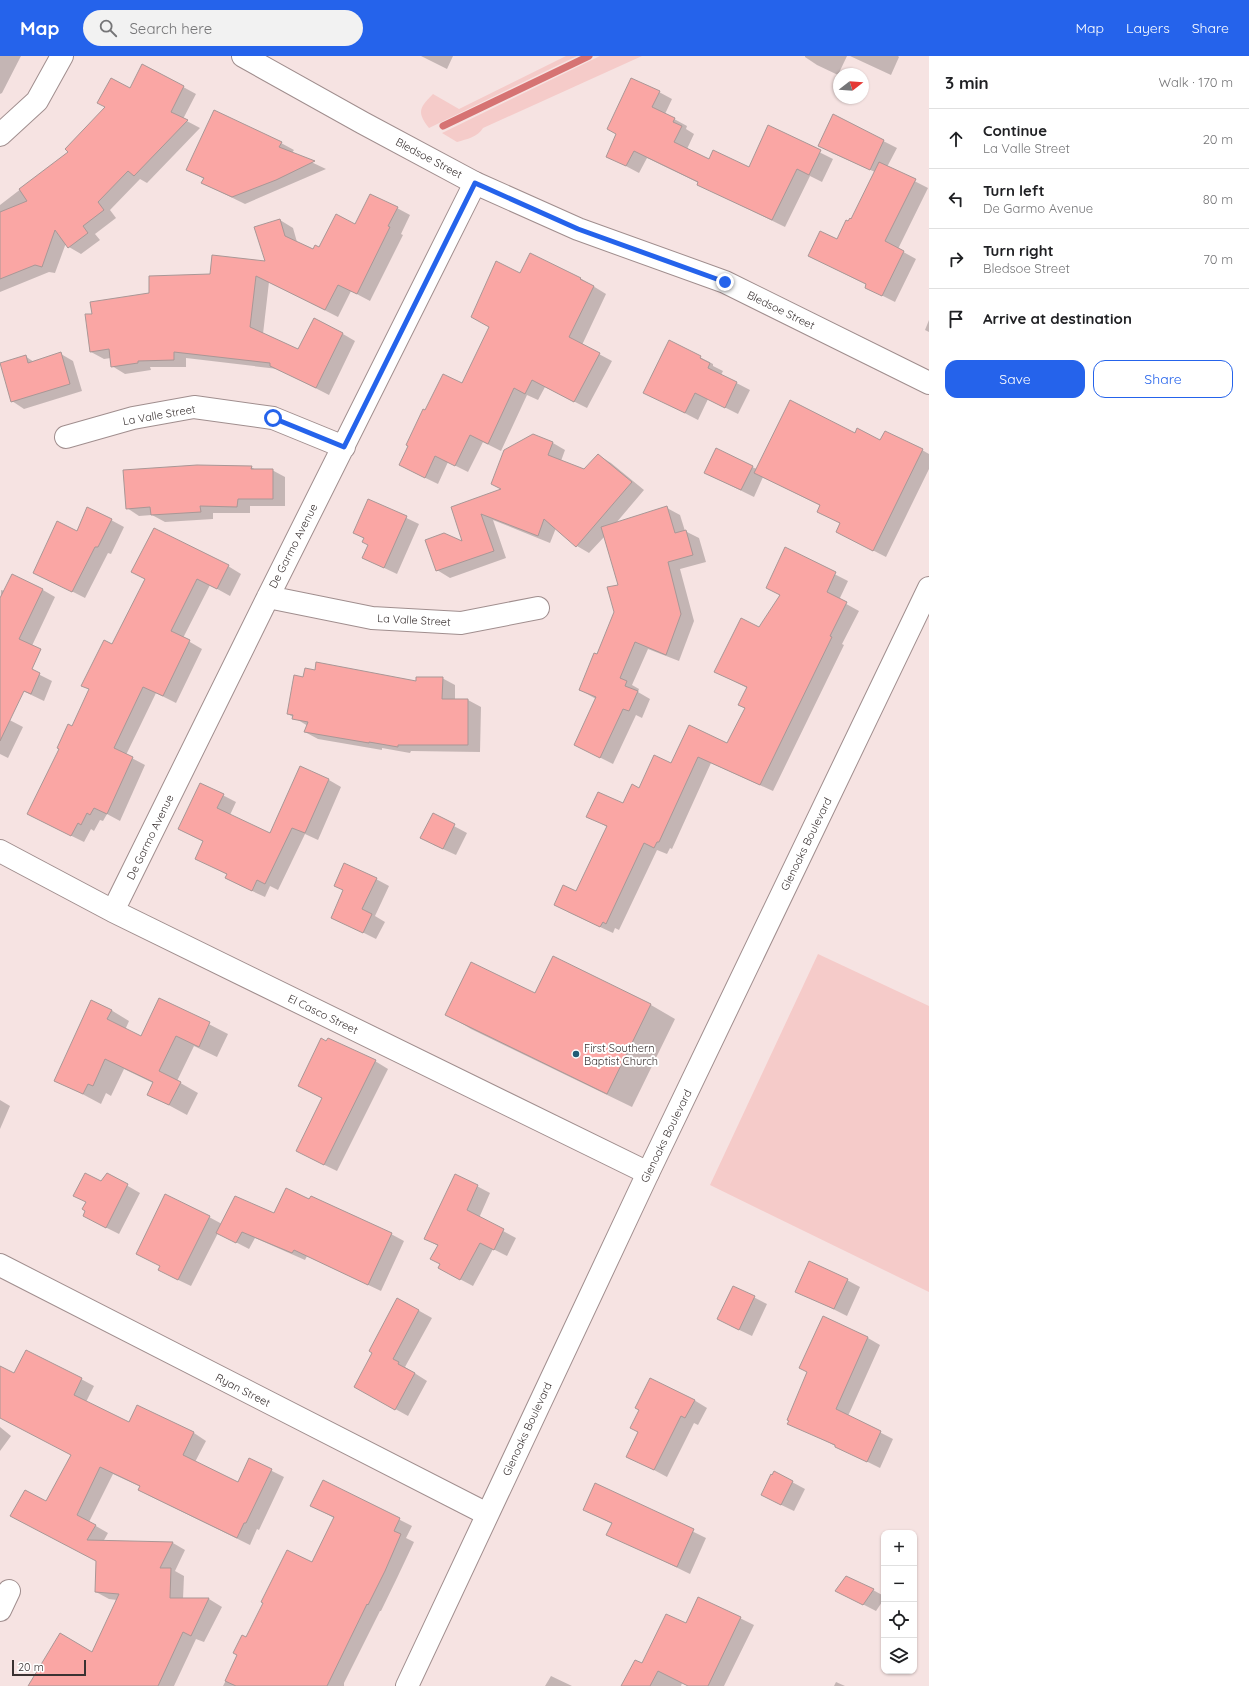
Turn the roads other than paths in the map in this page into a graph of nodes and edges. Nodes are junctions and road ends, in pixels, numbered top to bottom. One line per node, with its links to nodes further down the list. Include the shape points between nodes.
1 (62, 56): 3 (street, via 36,101)
2 (243, 56): 4 (street, Bledsoe Street)
3 (0, 135)
4 (475, 183): 5 (street, Bledsoe Street, via 578,229 725,282); 7 (street, De Garmo Avenue)
5 (929, 383)
6 (66, 437): 7 (street, La Valle Street, via 133,418 194,407 273,418)
7 (344, 447): 9 (street, De Garmo Avenue)
8 (929, 588): 13 (street, Glenoaks Boulevard)
9 (268, 597): 10 (street, La Valle Street, via 372,618 460,623); 12 (street, De Garmo Avenue)
10 (538, 608)
11 (0, 851): 12 (street, El Casco Street)
12 (113, 911): 13 (street, El Casco Street)
13 (648, 1173): 15 (street, Glenoaks Boulevard)
14 (0, 1265): 15 (street, Ryan Street)
15 (487, 1514): 18 (street, Glenoaks Boulevard)
16 (9, 1591): 17 (street)
17 (0, 1610)
18 (407, 1686)

